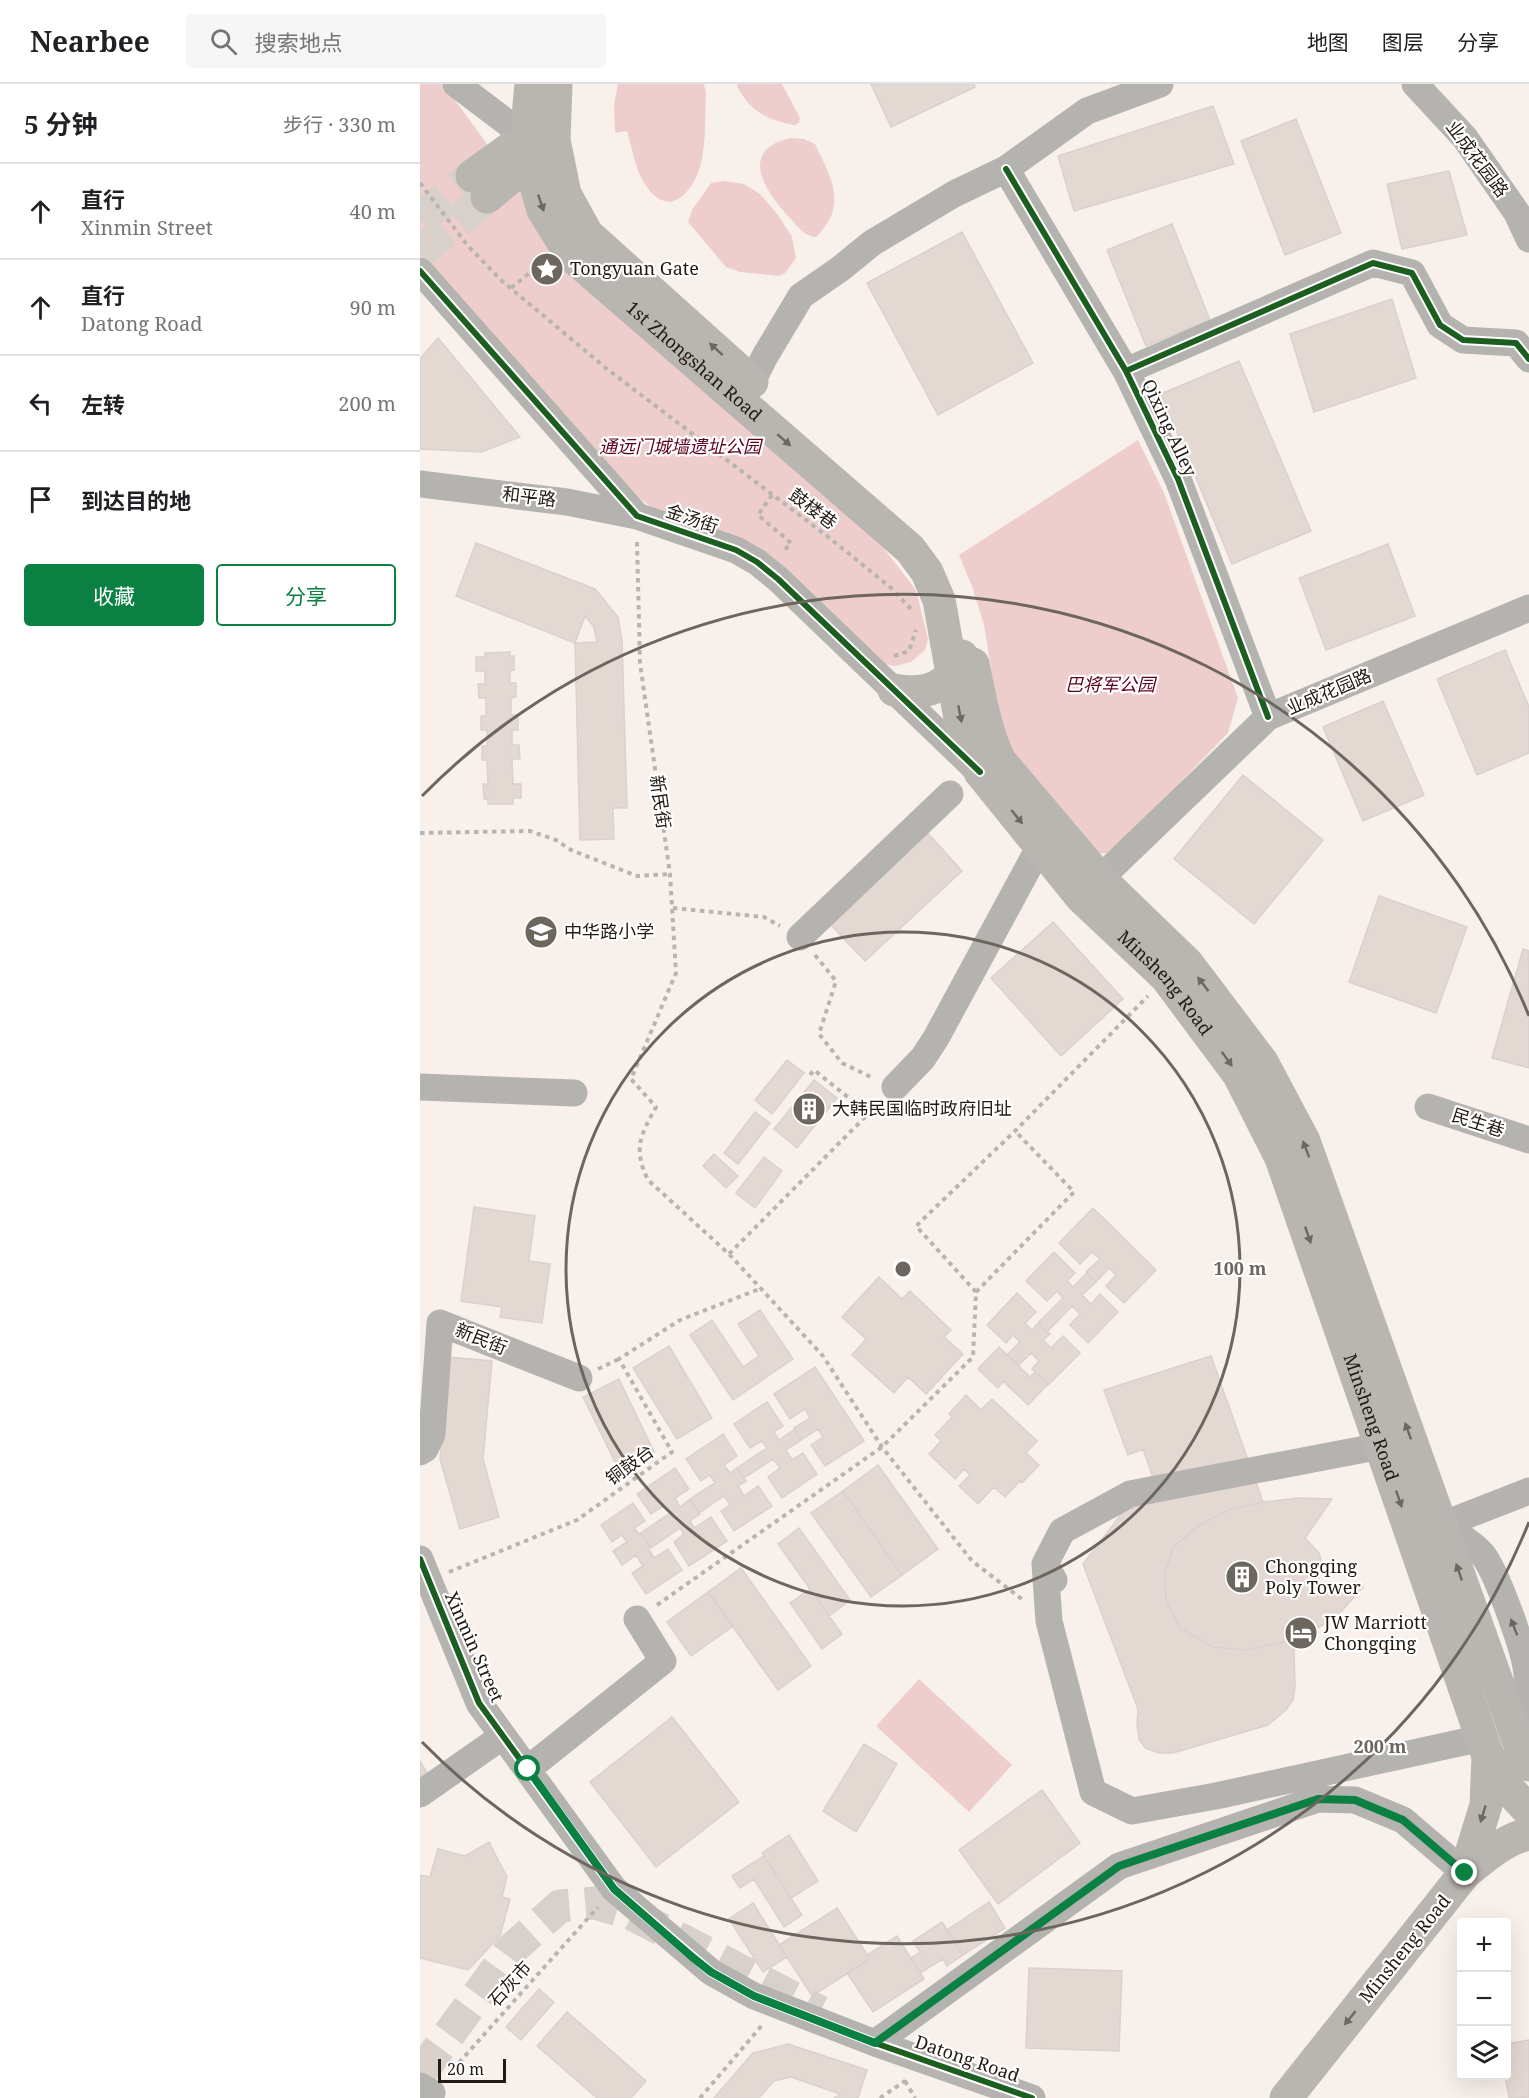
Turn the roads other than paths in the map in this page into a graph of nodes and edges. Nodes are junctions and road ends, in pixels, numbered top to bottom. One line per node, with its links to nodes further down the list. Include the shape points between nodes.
1 (456, 84): 6 (street)
2 (531, 84): 6 (main road, 1st Zhongshan Road)
3 (556, 84): 6 (main road, 1st Zhongshan Road)
4 (1160, 84): 7 (street, via 1087,111)
5 (1415, 84): 9 (street, 业成花园路, via 1466,138 1517,213)
6 (536, 146): 8 (main road); 13 (main road, 1st Zhongshan Road, one-way to 6, via 587,234); 17 (main road, 1st Zhongshan Road, one-way to 17, via 543,210 571,255 910,549 927,572)
7 (1006, 169): 12 (street, Qixing Alley); 13 (street, via 954,194 872,243 801,296)
8 (479, 186)
9 (1529, 239)
10 (420, 271): 15 (street, 金汤街)
11 (1529, 359): 12 (street, via 1516,343 1463,340 1440,325 1412,273 1373,263)
12 (1126, 371): 20 (street, Qixing Alley, via 1178,479)
13 (753, 382): 17 (main road, 1st Zhongshan Road, via 923,534 944,562 958,594)
14 (420, 484): 15 (street, 和平路, via 567,502)
15 (637, 516): 18 (street, 金汤街, via 736,550 757,562)
16 (1529, 608): 20 (street, 业成花园路)
17 (956, 631): 18 (main road, via 935,667 924,674 893,676); 19 (main road, via 964,649); 21 (main road, 1st Zhongshan Road, via 991,742)
18 (884, 672): 19 (main road, via 911,694 933,689); 21 (street, 金汤街)
19 (953, 673): 21 (main road, one-way to 21, via 968,747)
20 (1268, 717): 24 (street, 业成花园路)
21 (990, 766): 23 (main road, Minsheng Road, one-way to 23); 24 (main road, Minsheng Road)
22 (950, 794): 25 (street)
23 (1040, 846): 24 (main road, Minsheng Road); 27 (street, via 936,1038)
24 (1090, 888): 32 (main road, Minsheng Road, one-way to 32, via 1166,977 1239,1075 1281,1158); 35 (main road, Minsheng Road, one-way to 24, via 1304,1141 1262,1062 1187,963)
25 (800, 937)
26 (420, 1087): 28 (street)
27 (895, 1087)
28 (574, 1093)
29 (1428, 1107): 30 (street, 民生巷)
30 (1529, 1140)
31 (579, 1378): 33 (street, 新民街, via 440,1323 432,1434)
32 (1381, 1446): 36 (street, via 1130,1494 1062,1531); 41 (main road, Minsheng Road, one-way to 41)
33 (420, 1452)
34 (1529, 1491): 35 (street)
35 (1442, 1525): 42 (main road, Minsheng Road, one-way to 35)
36 (1045, 1564): 38 (street); 41 (street, via 1049,1621 1093,1792 1132,1811)
37 (424, 1570): 40 (street, Xinmin Street, via 479,1703)
38 (1064, 1599)
39 (636, 1619): 43 (street, via 663,1661)
40 (503, 1736): 43 (street, Xinmin Street); 44 (street)
41 (1485, 1747): 45 (main road, via 1504,1784); 47 (main road, Minsheng Road, one-way to 47, via 1486,1805)
42 (1524, 1755)
43 (528, 1769): 48 (street, Xinmin Street)
44 (420, 1794)
45 (1529, 1811)
46 (1529, 1834): 47 (main road, via 1517,1836 1494,1850)
47 (1465, 1873): 49 (street, via 1403,1820 1355,1800 1318,1799 1119,1866); 51 (main road, Minsheng Road, one-way to 51)
48 (614, 1889): 49 (street, Datong Road, via 711,1972 778,2007)
49 (875, 2043): 50 (street, Datong Road)
50 (1032, 2098)
51 (1286, 2098)

